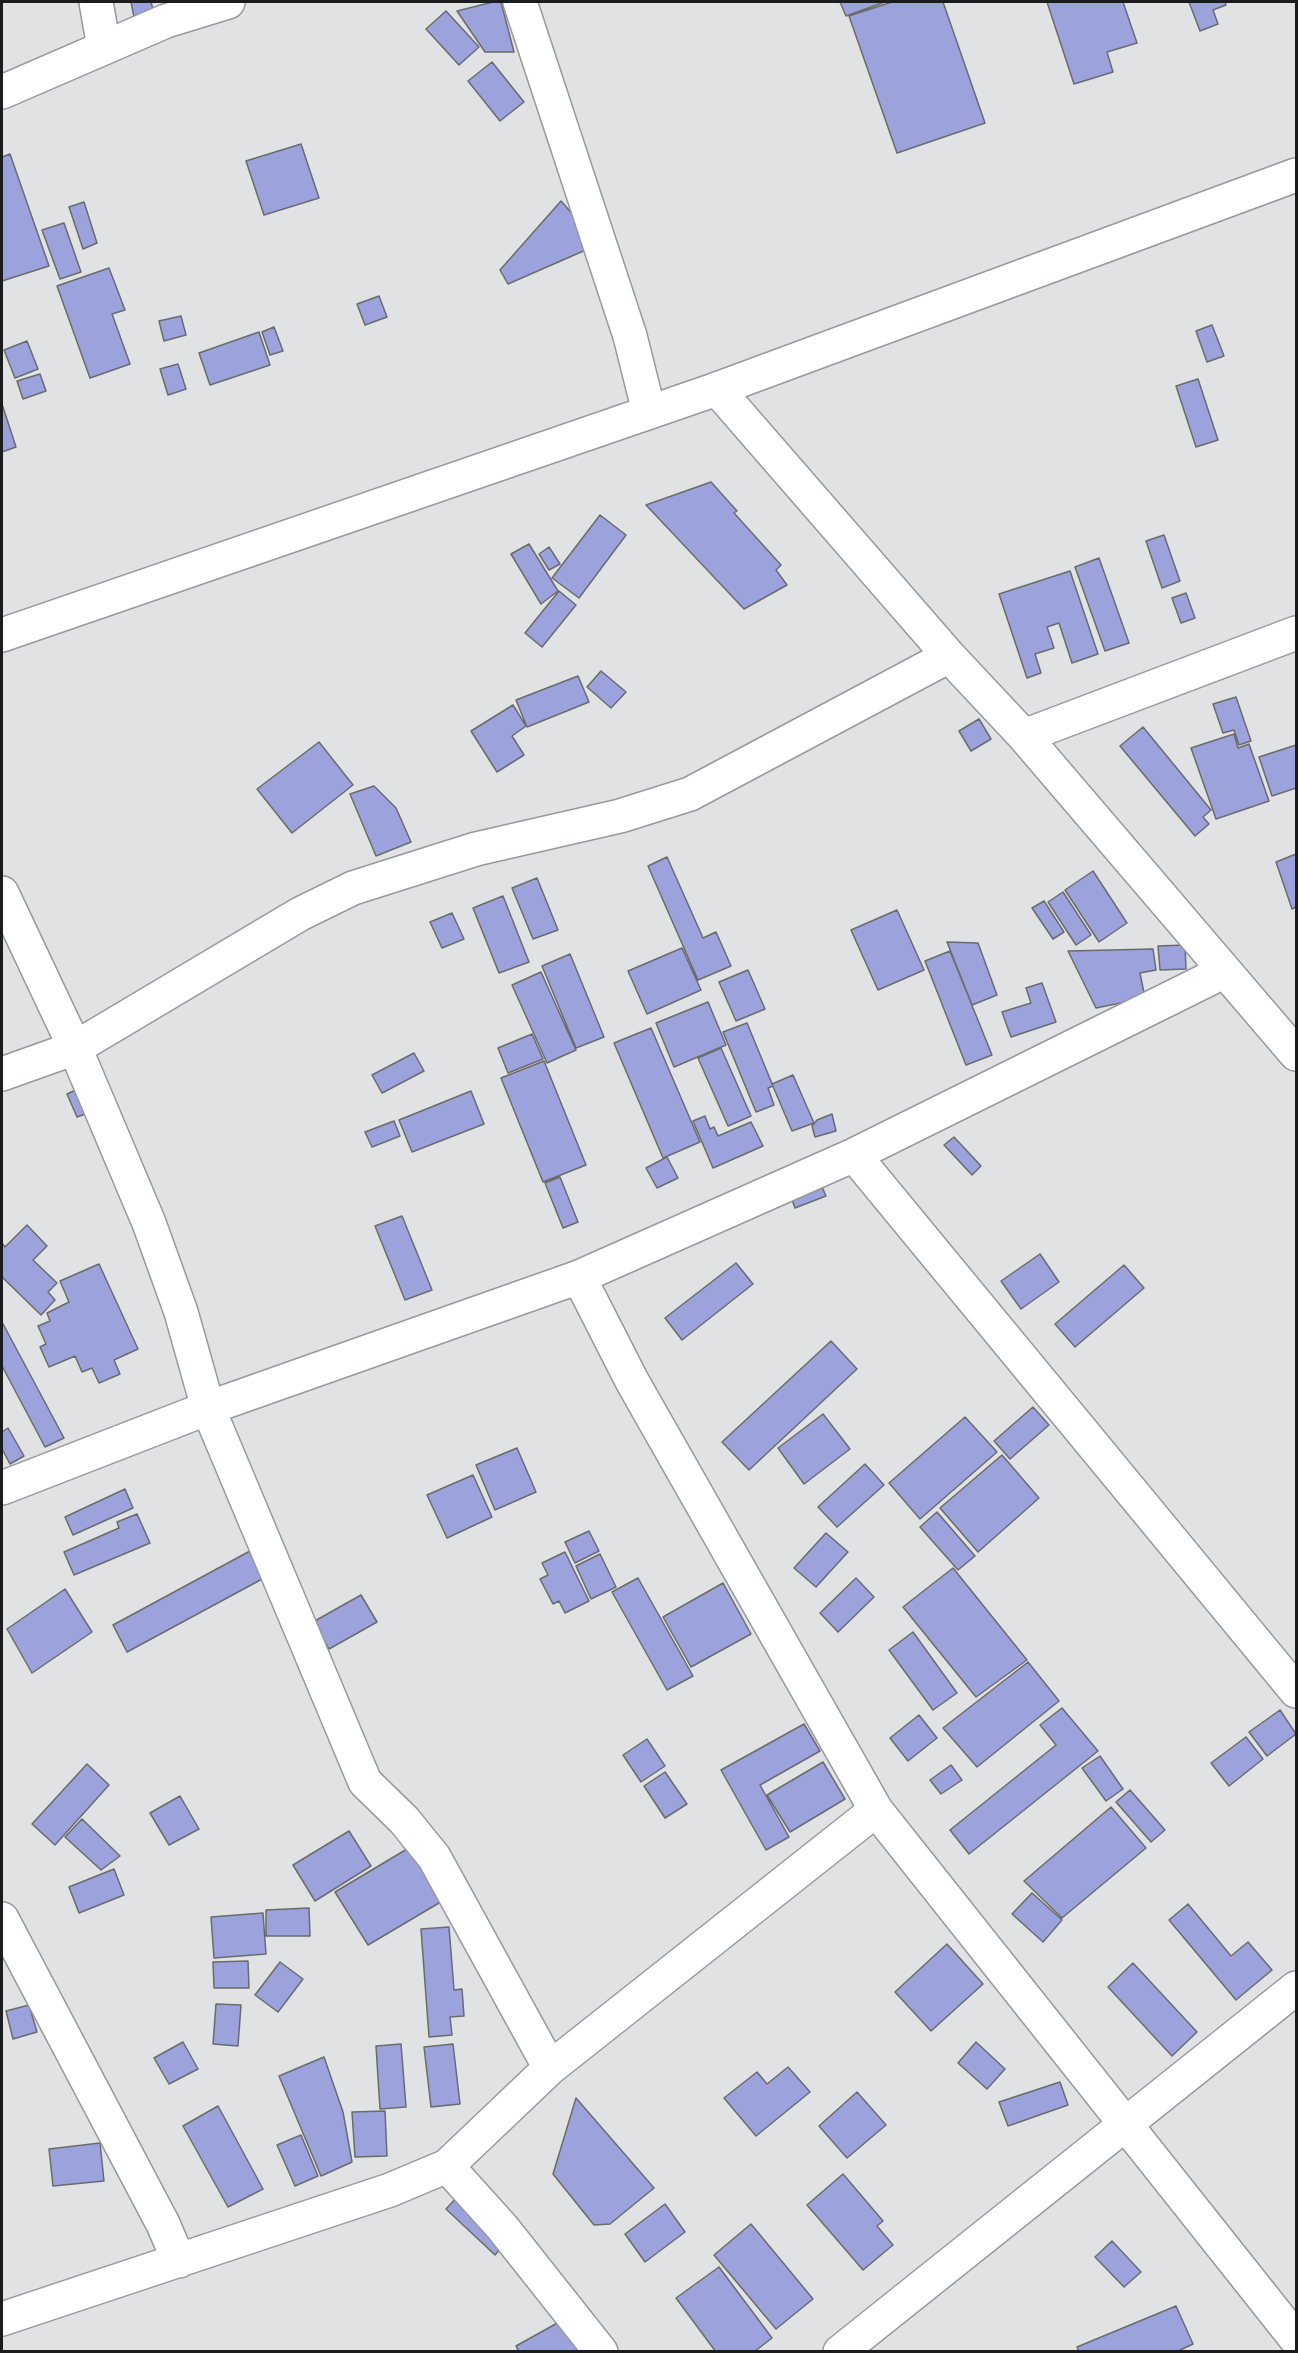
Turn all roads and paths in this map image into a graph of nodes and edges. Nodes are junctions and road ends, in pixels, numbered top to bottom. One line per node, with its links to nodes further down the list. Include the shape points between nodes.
1 (96, 2): 4 (street)
2 (228, 2): 4 (street, via 166,21)
3 (520, 2): 8 (street, via 630,336)
4 (104, 48): 5 (street)
5 (2, 92)
6 (1296, 175): 7 (street)
7 (717, 389): 8 (street); 11 (street)
8 (649, 412): 10 (street)
9 (1296, 633): 12 (street)
10 (2, 635)
11 (949, 656): 12 (street); 15 (street, via 690,794 620,816 476,849 353,888 300,914)
12 (1024, 736): 14 (street)
13 (2, 893): 15 (street)
14 (1226, 971): 16 (street); 18 (street)
15 (75, 1048): 17 (street); 20 (street, via 166,1266)
16 (1296, 1054)
17 (2, 1074)
18 (854, 1155): 19 (street); 22 (street)
19 (579, 1277): 20 (street); 23 (street, via 632,1381)
20 (208, 1408): 21 (street); 26 (street, via 365,1782 434,1857)
21 (2, 1488)
22 (1296, 1691)
23 (876, 1810): 26 (street); 27 (street)
24 (2, 1918): 29 (street)
25 (1296, 1988): 27 (street)
26 (550, 2068): 28 (street)
27 (1124, 2126): 31 (street); 33 (street)
28 (447, 2166): 29 (street, via 390,2190); 32 (street, via 502,2227)
29 (179, 2261): 30 (street)
30 (2, 2319)
31 (1296, 2339)
32 (601, 2352)
33 (840, 2352)

